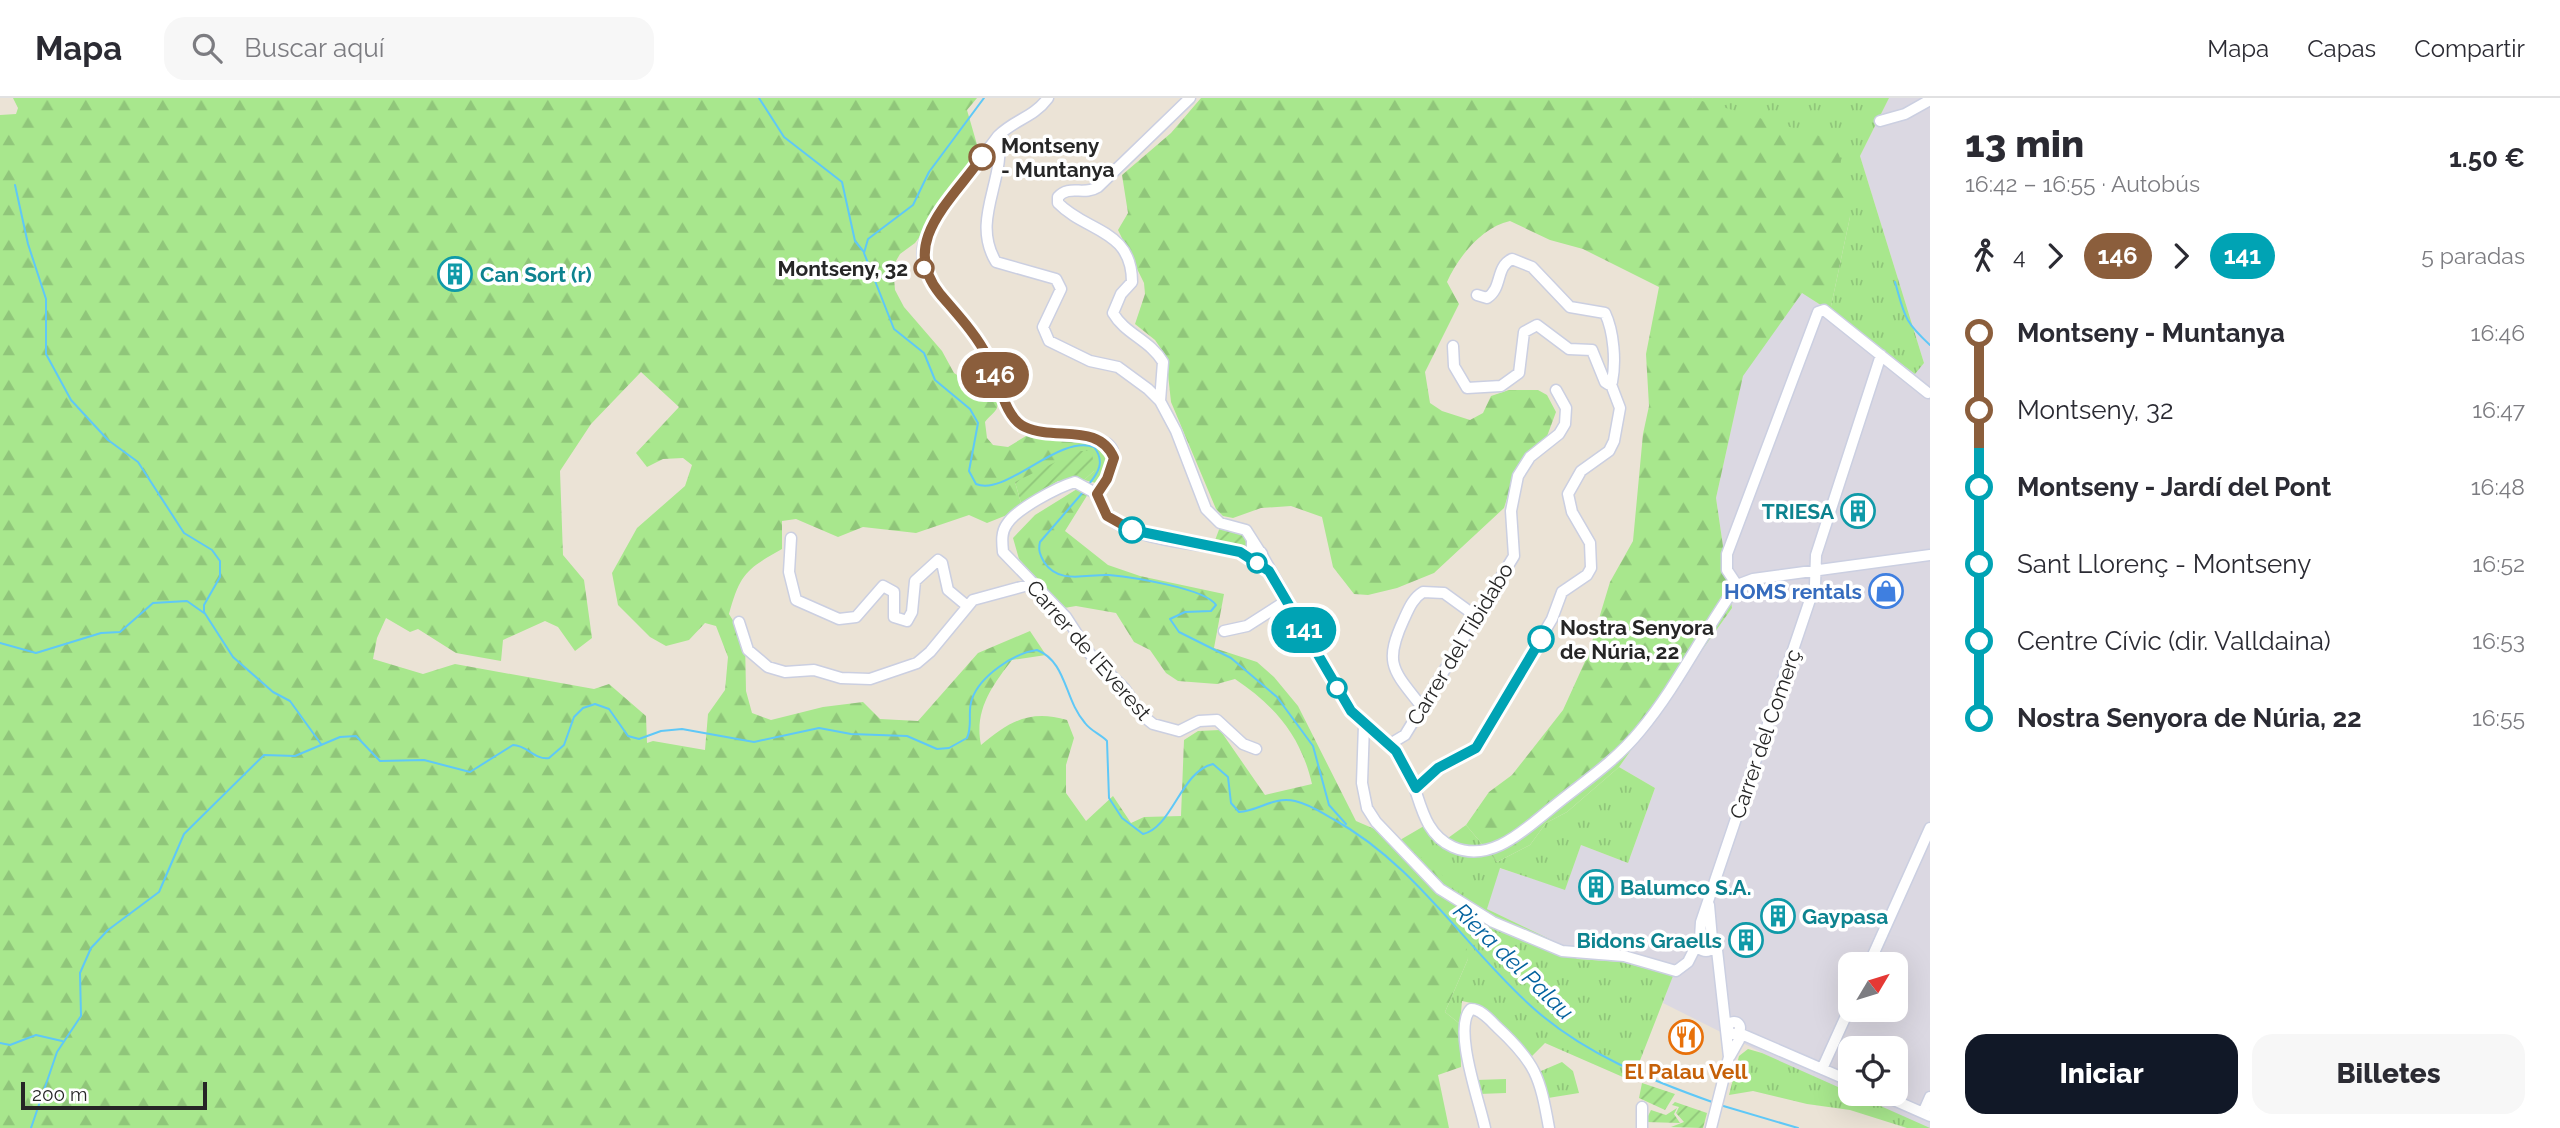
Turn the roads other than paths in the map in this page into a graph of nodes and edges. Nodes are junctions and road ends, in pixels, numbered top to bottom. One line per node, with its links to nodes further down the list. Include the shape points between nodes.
1 (1048, 98): 5 (street, via 1034,115)
2 (1190, 98): 12 (street, via 1098,187 1090,192 1062,191 1058,197 1064,209 1105,231 1130,263 1132,282 1114,313 1120,325 1148,343 1163,362)
3 (1930, 100): 4 (street)
4 (1881, 121)
5 (998, 136): 12 (street, via 999,157 985,218 987,241 996,262 1056,279 1061,289 1043,327 1049,341 1090,361 1118,367); 13 (street, via 931,228 923,265 984,350 1007,404 1022,426 1098,437 1110,448 1112,468)
6 (1478, 295): 9 (street, via 1493,295 1506,262 1519,260 1544,277 1570,307 1605,313 1612,351)
7 (1453, 346): 9 (street, via 1454,366 1467,388 1501,386 1519,373 1524,332 1536,325 1569,349 1592,350 1605,382)
8 (1881, 355): 11 (street); 17 (street, Carrer del Comerç, via 1816,555); 19 (street, via 1824,310 1818,312 1727,554 1727,570)
9 (1611, 384): 29 (street, via 1618,397 1620,419 1614,441 1609,451 1581,471 1568,494 1572,512 1590,543 1591,568 1562,592 1552,619 1476,748 1438,768)
10 (1556, 390): 22 (street, Carrer del Tibidabo, via 1566,408 1565,425 1530,457 1518,476 1511,511 1514,556)
11 (1928, 393)
12 (1160, 401): 16 (street, via 1206,509 1220,523 1240,526 1252,540)
13 (1097, 494): 16 (street, via 1107,516 1119,526); 18 (street, Carrer de l'Everest, via 1075,482 1009,520 1003,551)
14 (791, 538): 21 (street, via 793,595 839,619 856,617 883,586 894,592 894,617 907,621 915,581 938,560 948,590)
15 (1930, 555): 17 (street)
16 (1256, 556): 20 (street)
17 (1815, 571): 19 (street); 31 (street, Carrer del Comerç, via 1811,597 1710,897)
18 (1032, 584): 21 (street); 28 (street, Carrer de l'Everest, via 1066,617 1090,654 1153,724 1179,731 1199,721 1217,720 1243,744)
19 (1737, 584): 29 (street, via 1641,730 1593,779 1507,842 1474,850 1441,840 1422,813)
20 (1286, 601): 24 (street, via 1247,626); 26 (street)
21 (966, 605): 23 (street, via 923,657 870,679 768,667 748,650)
22 (1477, 617): 25 (street, Carrer del Tibidabo); 25 (street, via 1444,593 1423,592 1413,601 1391,650 1392,663)
23 (739, 622)
24 (1224, 631)
25 (1422, 707): 27 (street, Carrer del Tibidabo, via 1405,735)
26 (1364, 726): 27 (street); 31 (street, Carrer del Comerç, via 1362,783 1367,808 1422,872 1465,907 1562,951 1616,955 1675,971)
27 (1390, 744): 29 (street)
28 (1256, 749)
29 (1416, 788)
30 (1930, 828): 32 (street)
31 (1705, 944): 34 (street, via 1717,961 1721,1000)
32 (1874, 952)
33 (1843, 1022): 36 (street)
34 (1741, 1033): 35 (street); 35 (street); 36 (street)
35 (1729, 1057): 45 (street)
36 (1822, 1069): 37 (street)
37 (1838, 1076)
38 (1930, 1097): 41 (street)
39 (1908, 1106): 41 (street)
40 (1642, 1107): 44 (street)
41 (1927, 1114)
42 (1485, 1128): 43 (street, via 1469,1067 1465,1023 1471,1009 1483,1014 1528,1057 1537,1072)
43 (1549, 1128)
44 (1642, 1128)
45 (1711, 1128)

